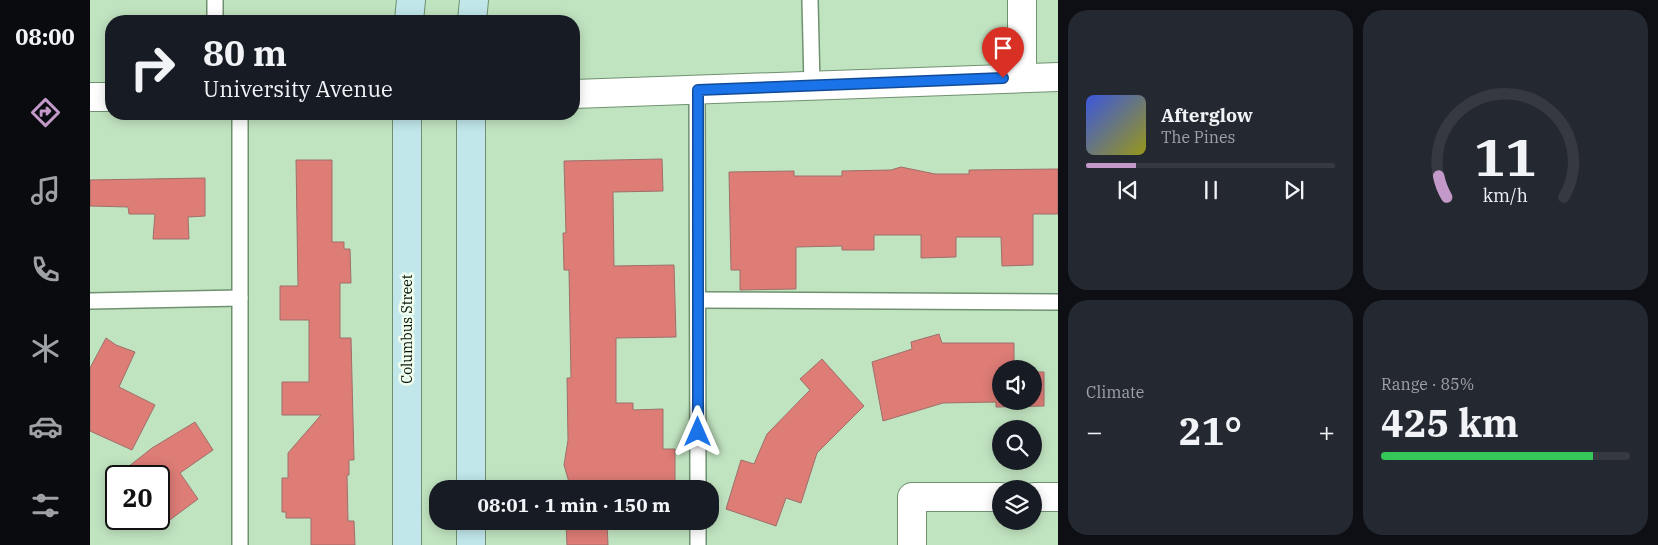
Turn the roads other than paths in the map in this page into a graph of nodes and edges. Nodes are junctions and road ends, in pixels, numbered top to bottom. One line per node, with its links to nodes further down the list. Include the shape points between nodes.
1 (216, 0): 6 (lane)
2 (411, 0): 7 (main road)
3 (474, 0): 8 (main road)
4 (810, 0): 11 (lane)
5 (1022, 0): 10 (street)
6 (215, 15)
7 (410, 15)
8 (473, 15)
9 (1058, 77): 10 (street)
10 (1022, 78): 11 (street)
11 (812, 86): 12 (street)
12 (698, 90): 13 (street); 21 (lane)
13 (580, 94)
14 (90, 97): 15 (street)
15 (105, 97)
16 (240, 120): 19 (lane)
17 (407, 120): 31 (main road, Columbus Street)
18 (471, 120): 23 (main road)
19 (240, 298): 20 (lane); 30 (lane)
20 (90, 300)
21 (698, 300): 22 (lane); 24 (lane)
22 (1058, 302)
23 (471, 480)
24 (698, 480)
25 (992, 497): 34 (street, via 912,497)
26 (1042, 497): 27 (street)
27 (1058, 497)
28 (471, 530): 32 (main road)
29 (698, 530): 33 (lane)
30 (240, 545)
31 (407, 545)
32 (471, 545)
33 (698, 545)
34 (912, 545)

